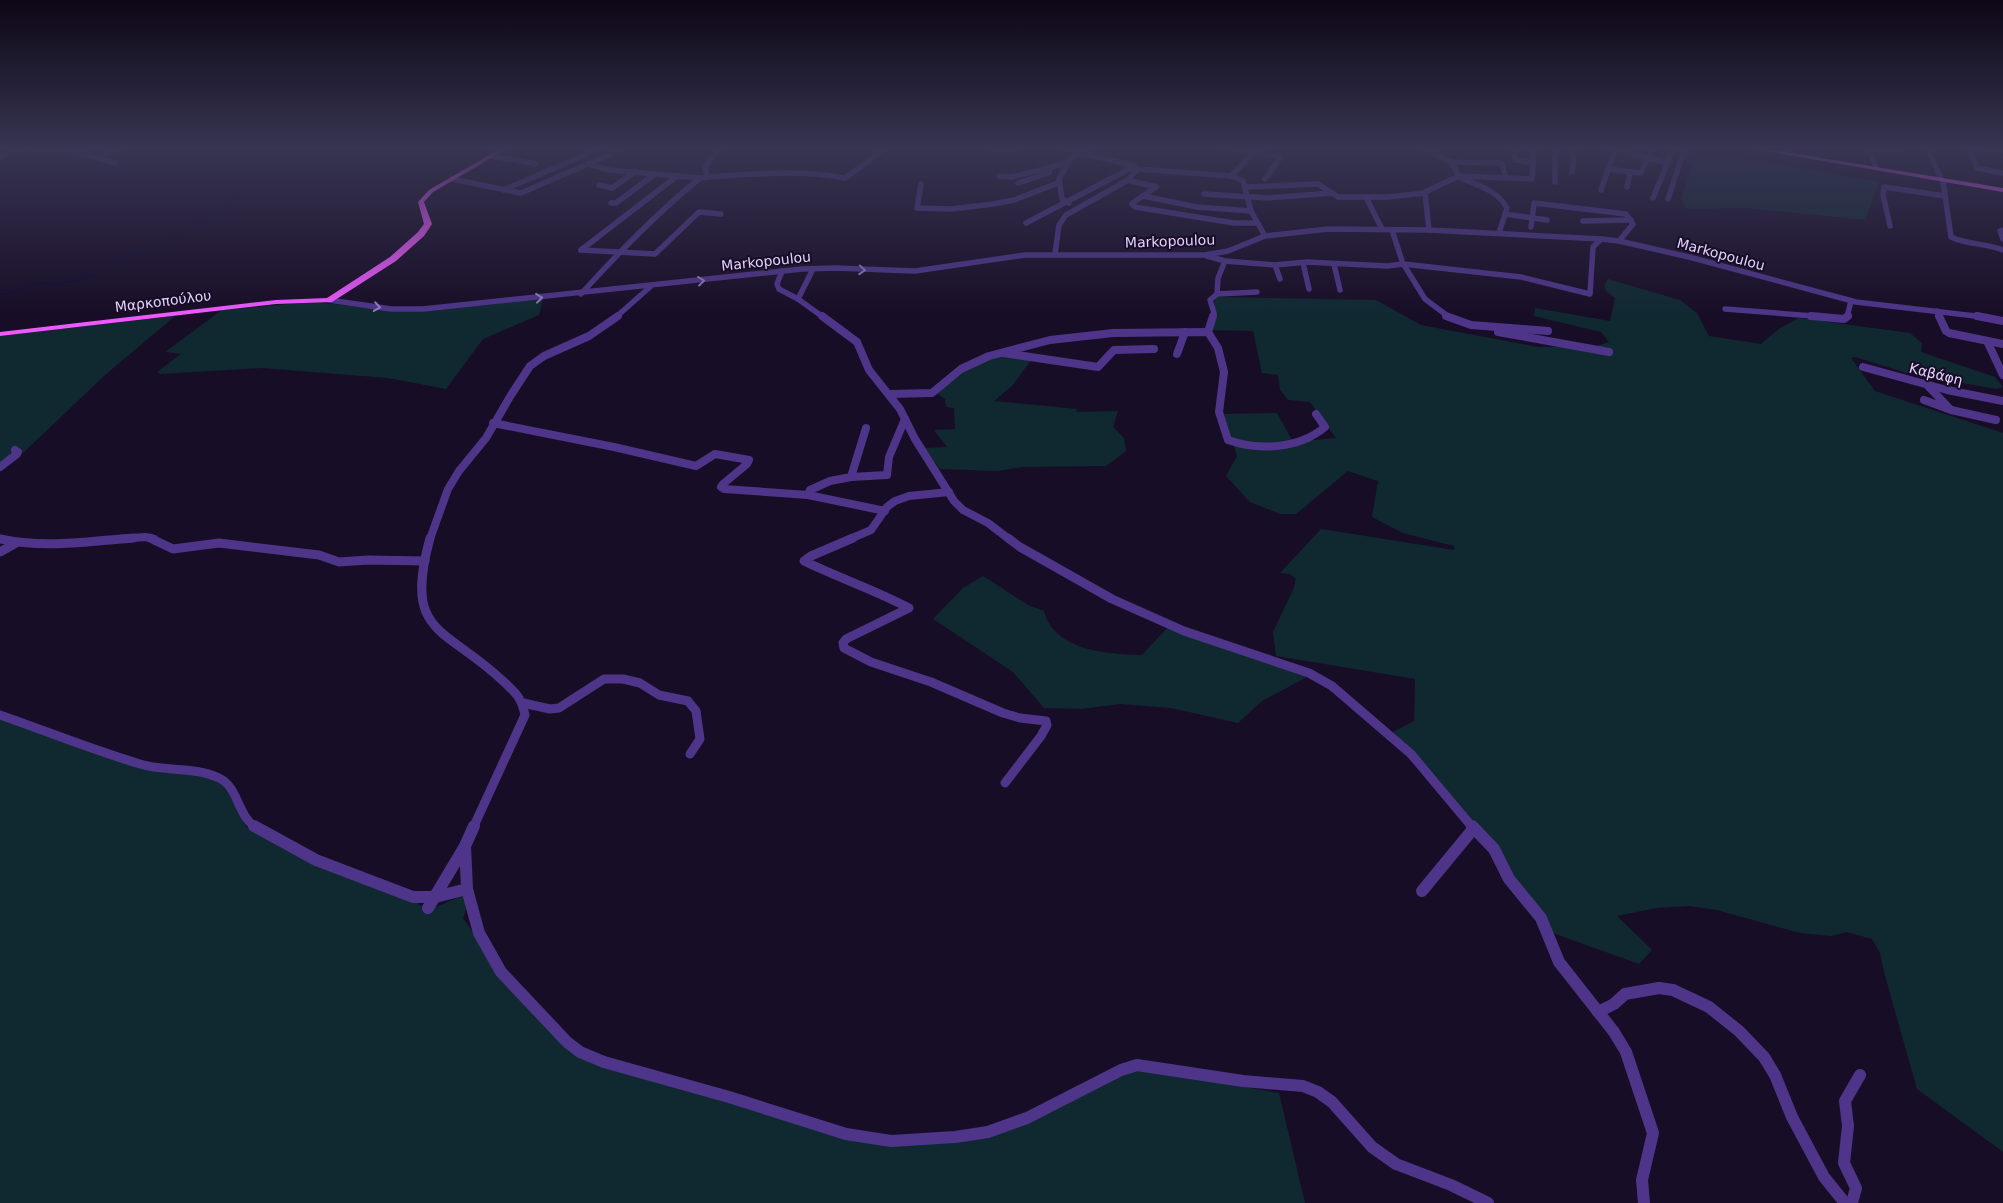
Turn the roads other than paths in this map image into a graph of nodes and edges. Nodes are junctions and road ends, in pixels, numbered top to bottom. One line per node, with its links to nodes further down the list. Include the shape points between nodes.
1 (421, 203): 59 (main road, via 428,224 421,234 393,259)
2 (642, 203): 41 (street, via 581,250)
3 (669, 203): 41 (street)
4 (918, 203): 5 (street, via 917,208 946,209)
5 (992, 203)
6 (1064, 203): 27 (street)
7 (1069, 203): 19 (street)
8 (1089, 203): 19 (street)
9 (1133, 203): 28 (street, via 1132,206 1217,221)
10 (1178, 203): 20 (street)
11 (1249, 203): 20 (street)
12 (1369, 203): 31 (street)
13 (1425, 203): 33 (street)
14 (1505, 203): 22 (street)
15 (1534, 203): 23 (street)
16 (1535, 203): 25 (street, via 1626,214)
17 (1885, 203): 29 (street)
18 (1946, 203): 40 (street, via 1951,237)
19 (1081, 208): 42 (street, via 1066,215 1059,226)
20 (1251, 211): 28 (street)
21 (721, 214): 41 (street, via 699,212 658,253)
22 (1505, 214): 23 (street); 35 (street)
23 (1533, 218): 24 (street); 30 (street)
24 (1547, 220)
25 (1630, 220): 26 (street); 39 (street, via 1632,227)
26 (1583, 221)
27 (1026, 222)
28 (1257, 223): 36 (street)
29 (1890, 226)
30 (1532, 227)
31 (1382, 230): 32 (street, Markopoulou); 36 (street, Markopoulou, via 1328,230)
32 (1392, 230): 33 (street, Markopoulou); 47 (street)
33 (1429, 230): 35 (street, Markopoulou)
34 (2003, 230): 38 (street, via 2000,232)
35 (1499, 233): 37 (street, Markopoulou)
36 (1264, 236): 43 (street, Markopoulou, via 1228,251)
37 (1601, 239): 39 (street, Markopoulou); 47 (street, via 1593,247 1590,294 1513,275)
38 (2003, 239)
39 (1619, 241): 60 (street, Markopoulou)
40 (2002, 248)
41 (618, 253): 56 (street)
42 (1055, 254): 43 (street, Markopoulou); 49 (street, Markopoulou, one-way to 42, via 915,272 996,258)
43 (1205, 255): 44 (street)
44 (1225, 261): 48 (street); 57 (street, via 1218,278)
45 (1303, 263): 46 (street); 48 (street); 53 (street)
46 (1334, 264): 47 (street); 54 (street)
47 (1404, 264): 64 (street, via 1432,306 1453,320)
48 (1275, 265): 51 (street)
49 (813, 269): 50 (street, Markopoulou); 58 (street)
50 (782, 271): 52 (street, Markopoulou, one-way to 50); 58 (street, via 777,284 779,289)
51 (1280, 279)
52 (650, 287): 56 (street, Markopoulou); 86 (street, via 612,322 534,362)
53 (1309, 288)
54 (1340, 290)
55 (1257, 292): 57 (street)
56 (581, 294): 59 (street, Markopoulou, one-way to 56, via 415,310)
57 (1217, 294): 67 (street, via 1210,300 1214,313)
58 (798, 299): 79 (street, via 858,342 869,370)
59 (329, 300): 68 (main road, Μαρκοπούλου, via 276,302)
60 (1851, 301): 61 (street, via 1848,317 1844,319); 62 (street, Markopoulou)
61 (1725, 309)
62 (1937, 311): 63 (street, Markopoulou); 69 (street, via 1949,333)
63 (2003, 321)
64 (1484, 328): 65 (street, via 1520,327); 73 (street)
65 (1548, 331)
66 (1184, 332): 67 (street); 72 (street, via 1147,331 1047,340); 74 (street)
67 (1208, 332): 83 (street, via 1218,348 1224,372 1219,412 1228,440 1283,446 1295,443 1325,427)
68 (0, 334)
69 (1987, 341): 70 (street); 75 (street)
70 (2003, 344)
71 (1154, 349): 72 (street, via 1114,350 1098,367)
72 (1000, 352): 79 (street, via 951,374 932,393)
73 (1609, 352)
74 (1177, 354)
75 (1999, 358): 77 (street)
76 (1864, 367): 78 (street, Καβάφη)
77 (2003, 375)
78 (1928, 385): 81 (street, Καβάφη); 82 (street)
79 (890, 394): 84 (street)
80 (1924, 400): 82 (street)
81 (2003, 401)
82 (1951, 410): 85 (street)
83 (1316, 414)
84 (905, 419): 90 (street, via 889,457 887,475); 91 (street)
85 (1996, 420)
86 (493, 423): 92 (street, via 696,466 715,454 745,458 749,460 747,464 723,484 724,490); 97 (street, via 483,443 455,477 445,495)
87 (866, 428): 90 (street)
88 (15, 450): 89 (street, via 17,454)
89 (0, 467)
90 (851, 477): 92 (street, via 815,487)
91 (949, 492): 93 (street, via 898,499); 102 (street, via 963,510 1095,590 1184,631 1309,673 1332,686 1411,754)
92 (808, 495): 93 (street)
93 (885, 511): 101 (street, via 871,530 804,561 908,608 846,640 844,648 874,664 941,686 1006,714 1046,721 1048,725 1041,736)
94 (0, 538): 95 (street)
95 (16, 543): 96 (street); 97 (street, via 47,546 145,537 173,548 218,544 319,555 339,562)
96 (0, 552)
97 (425, 560): 98 (street, via 421,596 426,614 437,629 486,666)
98 (523, 703): 100 (street, via 560,708 604,679 622,678 640,683 659,694 688,701 692,705 700,739); 103 (street, via 525,715 520,728)
99 (0, 715): 106 (street, via 142,765 200,772 220,778 228,785 248,823 258,829 316,860 370,882 413,897)
100 (690, 754)
101 (1005, 783)
102 (1474, 828): 105 (street); 108 (street, via 1494,848 1509,879 1536,910 1559,962)
103 (465, 846): 104 (street); 106 (street)
104 (467, 890): 106 (street); 110 (street, via 479,933 501,972 566,1042 604,1062 846,1134 891,1141 988,1132 1027,1118 1137,1065 1243,1081 1303,1086 1332,1102 1372,1147 1396,1164)
105 (1422, 891)
106 (435, 897): 107 (street)
107 (428, 908)
108 (1598, 1012): 111 (street, via 1626,1052 1653,1133 1642,1180); 112 (street, via 1625,994 1659,988 1673,990 1709,1007 1764,1057 1824,1177)
109 (1860, 1075): 113 (street, via 1845,1101 1848,1126 1844,1164 1856,1188)
110 (1488, 1203)
111 (1644, 1203)
112 (1845, 1203)
113 (1852, 1203)

